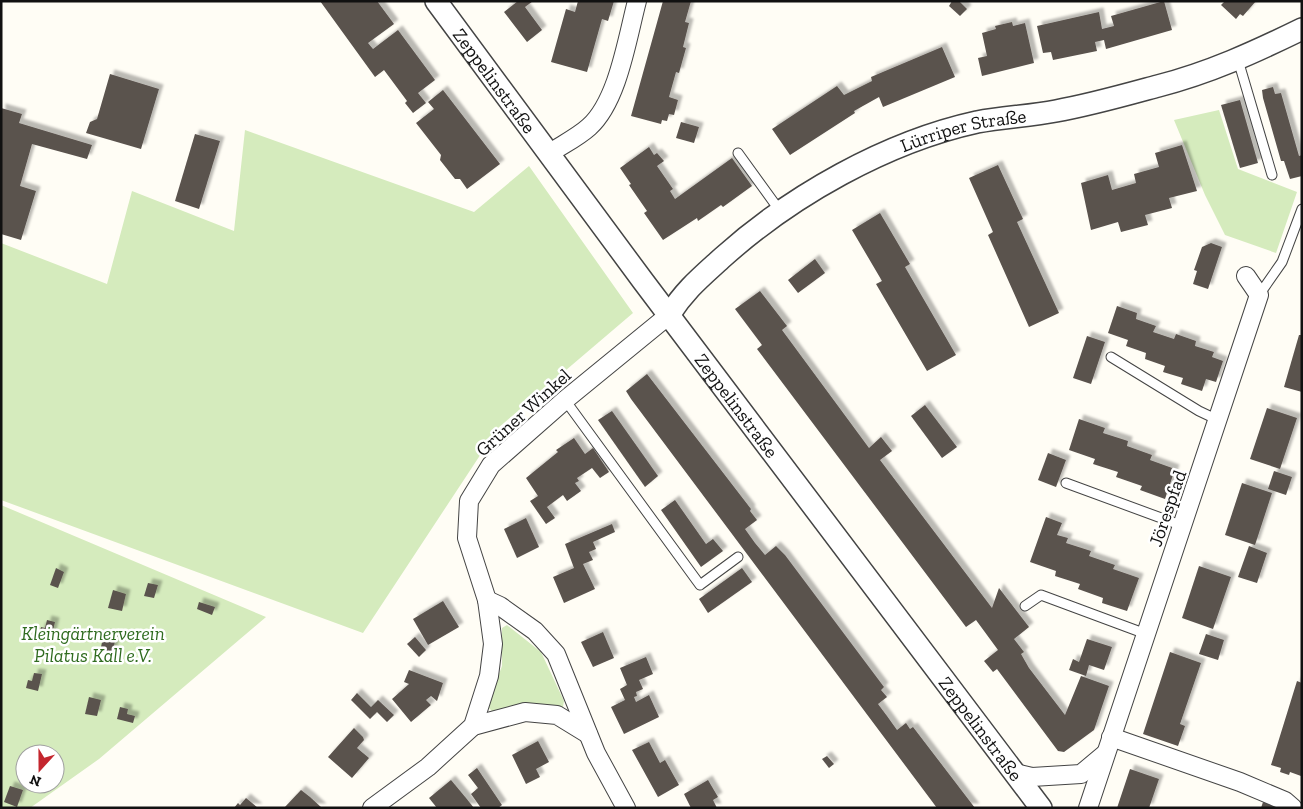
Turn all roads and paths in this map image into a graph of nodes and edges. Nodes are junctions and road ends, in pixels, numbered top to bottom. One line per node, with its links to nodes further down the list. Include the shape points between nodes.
1 (436, 1): 5 (street, Zeppelinstraße)
2 (637, 1): 5 (street, via 607,103 589,127)
3 (1302, 29): 4 (street, Lürriper Straße)
4 (1238, 60): 7 (lane); 9 (street, Lürriper Straße, via 1150,88 1056,111 976,122 918,140 804,194)
5 (550, 153): 12 (street, Zeppelinstraße)
6 (738, 153): 9 (lane)
7 (1272, 174)
8 (1302, 209): 11 (lane, via 1282,262)
9 (780, 212): 12 (street, Lürriper Straße, via 746,237 684,292)
10 (1246, 276): 11 (street)
11 (1259, 295): 15 (street, Jörespfad)
12 (669, 315): 14 (street, Grüner Winkel); 26 (street, Zeppelinstraße)
13 (1111, 357): 15 (lane)
14 (565, 400): 18 (lane, via 700,585); 19 (street, Grüner Winkel, via 491,465 469,501 466,538)
15 (1218, 420): 17 (street, Jörespfad)
16 (1066, 483): 17 (lane)
17 (1184, 526): 21 (street, Jörespfad)
18 (738, 557)
19 (487, 600): 22 (street, Grüner Winkel, via 493,644 489,676); 23 (street, via 535,631 556,654)
20 (1024, 606): 21 (lane, via 1041,595)
21 (1146, 634): 24 (street, Jörespfad)
22 (474, 726): 23 (street, via 525,712 557,715); 27 (street, via 428,767)
23 (588, 734): 28 (street)
24 (1111, 737): 25 (street, Jörespfad); 31 (street, via 1240,782 1285,801)
25 (1105, 754): 26 (street, via 1081,774 1032,777); 30 (street, Jörespfad)
26 (1015, 773): 29 (street, Zeppelinstraße)
27 (372, 808)
28 (626, 808)
29 (1041, 808)
30 (1088, 808)
31 (1293, 808)

